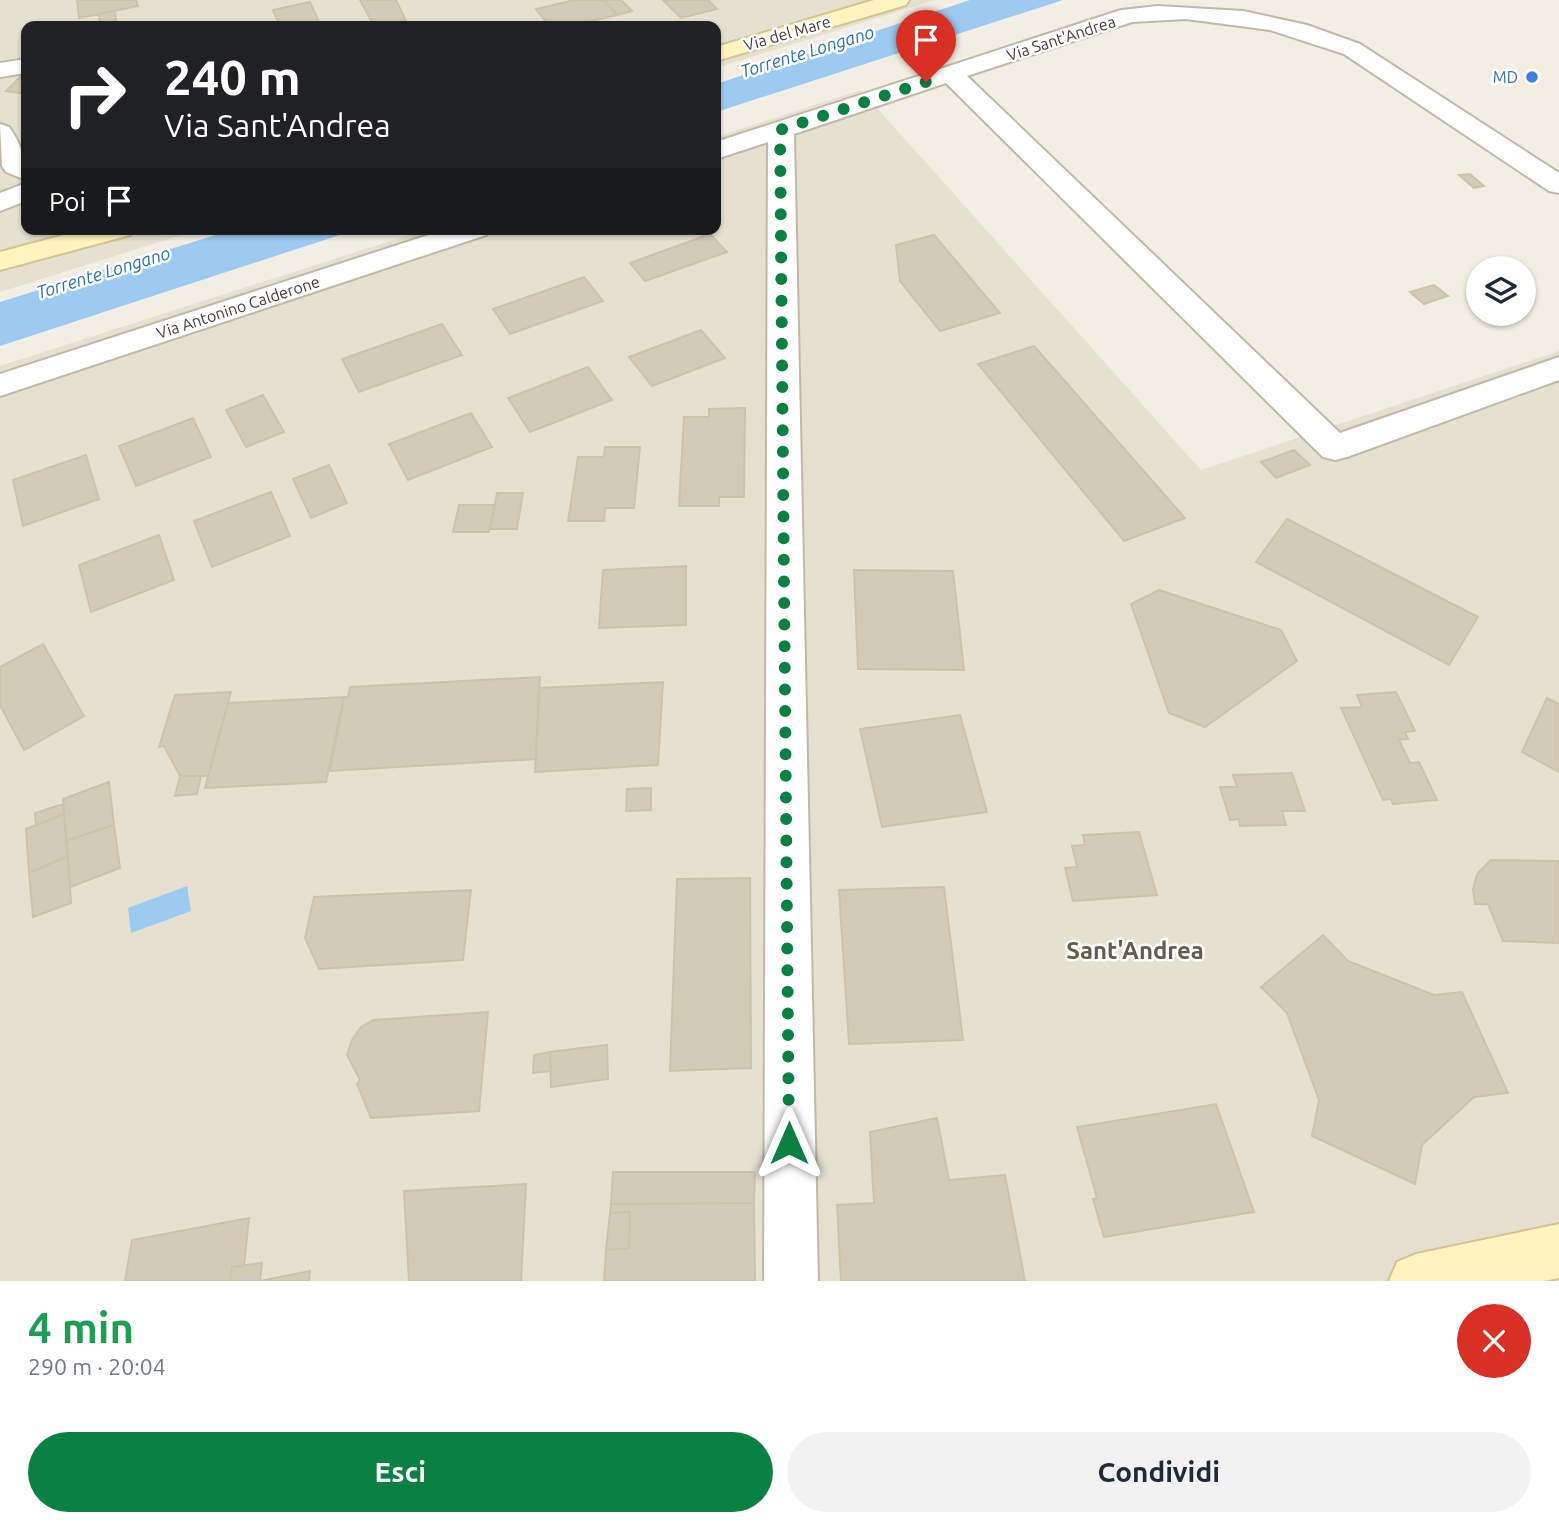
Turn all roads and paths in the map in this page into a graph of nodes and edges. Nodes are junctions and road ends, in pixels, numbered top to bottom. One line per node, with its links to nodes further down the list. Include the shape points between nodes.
1 (898, 0): 2 (street, Via del Mare)
2 (721, 53)
3 (21, 66): 4 (street)
4 (0, 70)
5 (950, 74): 7 (street, Via Sant'Andrea); 11 (street, Via Sant'Andrea, via 1129,15 1162,11 1259,20 1352,48); 17 (street, via 1335,448)
6 (21, 130): 8 (street)
7 (780, 130): 9 (street); 20 (street)
8 (0, 131): 10 (street, via 15,166)
9 (721, 149)
10 (21, 169)
11 (1559, 185)
12 (21, 194): 13 (street)
13 (0, 204)
14 (98, 235): 16 (street)
15 (458, 235): 18 (street, Via Antonino Calderone)
16 (0, 261)
17 (1559, 368)
18 (0, 385)
19 (1559, 1251): 21 (street)
20 (791, 1281)
21 (1416, 1281)

